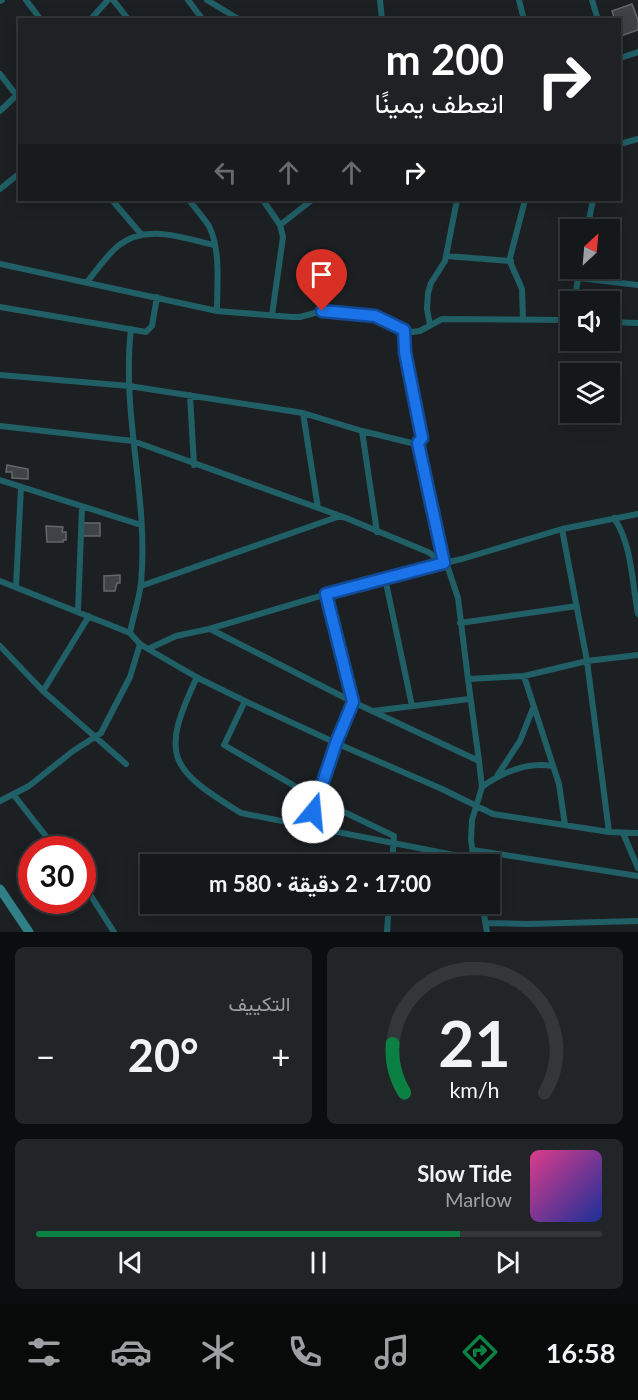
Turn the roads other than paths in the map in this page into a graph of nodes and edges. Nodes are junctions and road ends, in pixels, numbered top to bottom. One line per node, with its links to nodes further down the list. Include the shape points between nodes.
1 (26, 0): 9 (street)
2 (113, 0): 11 (street)
3 (188, 0): 12 (street)
4 (207, 0): 13 (street)
5 (380, 0): 14 (street)
6 (519, 0): 15 (street)
7 (592, 0): 16 (street)
8 (105, 1): 10 (street)
9 (40, 18)
10 (92, 18)
11 (127, 18)
12 (202, 18)
13 (237, 18)
14 (382, 18)
15 (524, 18)
16 (597, 18)
17 (638, 52): 18 (street)
18 (621, 58)
19 (0, 74): 20 (street)
20 (18, 94): 21 (street)
21 (0, 111)
22 (638, 139): 23 (street)
23 (621, 144)
24 (18, 175): 25 (street)
25 (0, 189)
26 (113, 201): 35 (street)
27 (190, 201): 36 (street, via 209,227)
28 (264, 201): 34 (street)
29 (311, 201): 34 (street)
30 (457, 201): 37 (street)
31 (525, 201): 38 (street)
32 (593, 201): 33 (street)
33 (589, 219)
34 (280, 225): 46 (street, via 283,237)
35 (141, 234): 36 (street, via 163,234); 41 (street, via 119,245)
36 (214, 245): 45 (street)
37 (446, 256): 38 (street); 51 (street, via 428,293)
38 (511, 261): 47 (street, via 522,290)
39 (0, 264): 41 (street)
40 (587, 279): 42 (street)
41 (87, 282): 43 (street)
42 (638, 285)
43 (157, 297): 45 (street); 52 (street, via 151,329)
44 (0, 307): 52 (street)
45 (217, 311): 46 (street)
46 (272, 315): 53 (street, via 300,317 322,311 369,315)
47 (523, 320): 48 (street); 51 (street, via 442,319)
48 (560, 320)
49 (620, 322): 50 (street)
50 (638, 323)
51 (430, 325): 53 (street, via 412,332)
52 (131, 329): 55 (street)
53 (404, 330): 61 (street, via 422,438)
54 (0, 375): 55 (street)
55 (129, 386): 56 (street); 60 (street)
56 (190, 395): 57 (street); 62 (street)
57 (303, 413): 59 (street); 66 (street)
58 (0, 426): 60 (street)
59 (362, 431): 61 (street); 72 (street)
60 (133, 441): 62 (street); 70 (street)
61 (418, 443): 73 (street)
62 (194, 465): 66 (street)
63 (0, 480): 64 (street)
64 (21, 487): 65 (street); 78 (street)
65 (82, 507): 70 (street); 81 (street)
66 (318, 508): 68 (street)
67 (638, 514): 69 (street)
68 (340, 516): 72 (street); 76 (street)
69 (614, 518): 71 (street); 77 (street)
70 (141, 525): 76 (street)
71 (562, 529): 73 (street); 80 (street)
72 (377, 532): 73 (street, via 428,552)
73 (444, 563): 74 (street); 84 (street, via 458,598)
74 (386, 578): 79 (street); 99 (street)
75 (0, 581): 78 (street)
76 (141, 586): 86 (street)
77 (635, 586): 82 (street)
78 (16, 587): 81 (street)
79 (326, 594): 85 (street); 98 (street)
80 (577, 606): 84 (street); 91 (street)
81 (78, 611): 83 (street)
82 (638, 614)
83 (89, 616): 86 (street); 95 (street)
84 (460, 622): 94 (street)
85 (209, 629): 89 (street, via 176,636); 98 (street)
86 (130, 633): 87 (street)
87 (140, 644): 89 (street); 102 (street, via 130,677 106,726)
88 (0, 646): 95 (street)
89 (148, 649): 93 (street)
90 (638, 655): 91 (street)
91 (587, 661): 92 (street); 115 (street)
92 (524, 676): 94 (street); 100 (street)
93 (197, 677): 97 (street); 114 (street, via 176,727 174,745 182,768 242,813)
94 (468, 679): 96 (street)
95 (43, 691): 102 (street)
96 (469, 699): 99 (street); 104 (street)
97 (245, 701): 103 (street); 110 (street, via 224,745)
98 (353, 702): 101 (street); 103 (street)
99 (412, 706): 101 (street)
100 (533, 708): 106 (street); 107 (street, via 519,741)
101 (373, 711): 104 (street)
102 (96, 736): 105 (street); 109 (street, via 30,786)
103 (336, 743): 110 (street); 112 (street)
104 (479, 761): 108 (street)
105 (126, 764)
106 (552, 766): 107 (street, via 539,764); 113 (street)
107 (497, 776): 108 (street)
108 (482, 787): 112 (street)
109 (13, 794): 111 (street); 118 (street)
110 (317, 799): 114 (street); 119 (street, via 394,836)
111 (0, 801)
112 (477, 807): 113 (street, via 493,814); 120 (street, via 472,820)
113 (565, 825): 115 (street)
114 (309, 826): 119 (street)
115 (609, 832): 116 (street)
116 (623, 833): 117 (street); 124 (street)
117 (638, 833)
118 (46, 836)
119 (393, 842): 121 (street); 122 (street)
120 (473, 850): 123 (street); 125 (street)
121 (392, 854)
122 (444, 854)
123 (473, 854)
124 (638, 868)
125 (638, 876)
126 (0, 889): 132 (street)
127 (96, 904): 133 (street)
128 (388, 914): 134 (street)
129 (484, 914): 131 (street)
130 (638, 921): 131 (street)
131 (486, 923): 135 (street)
132 (29, 932)
133 (114, 932)
134 (387, 932)
135 (487, 932)

